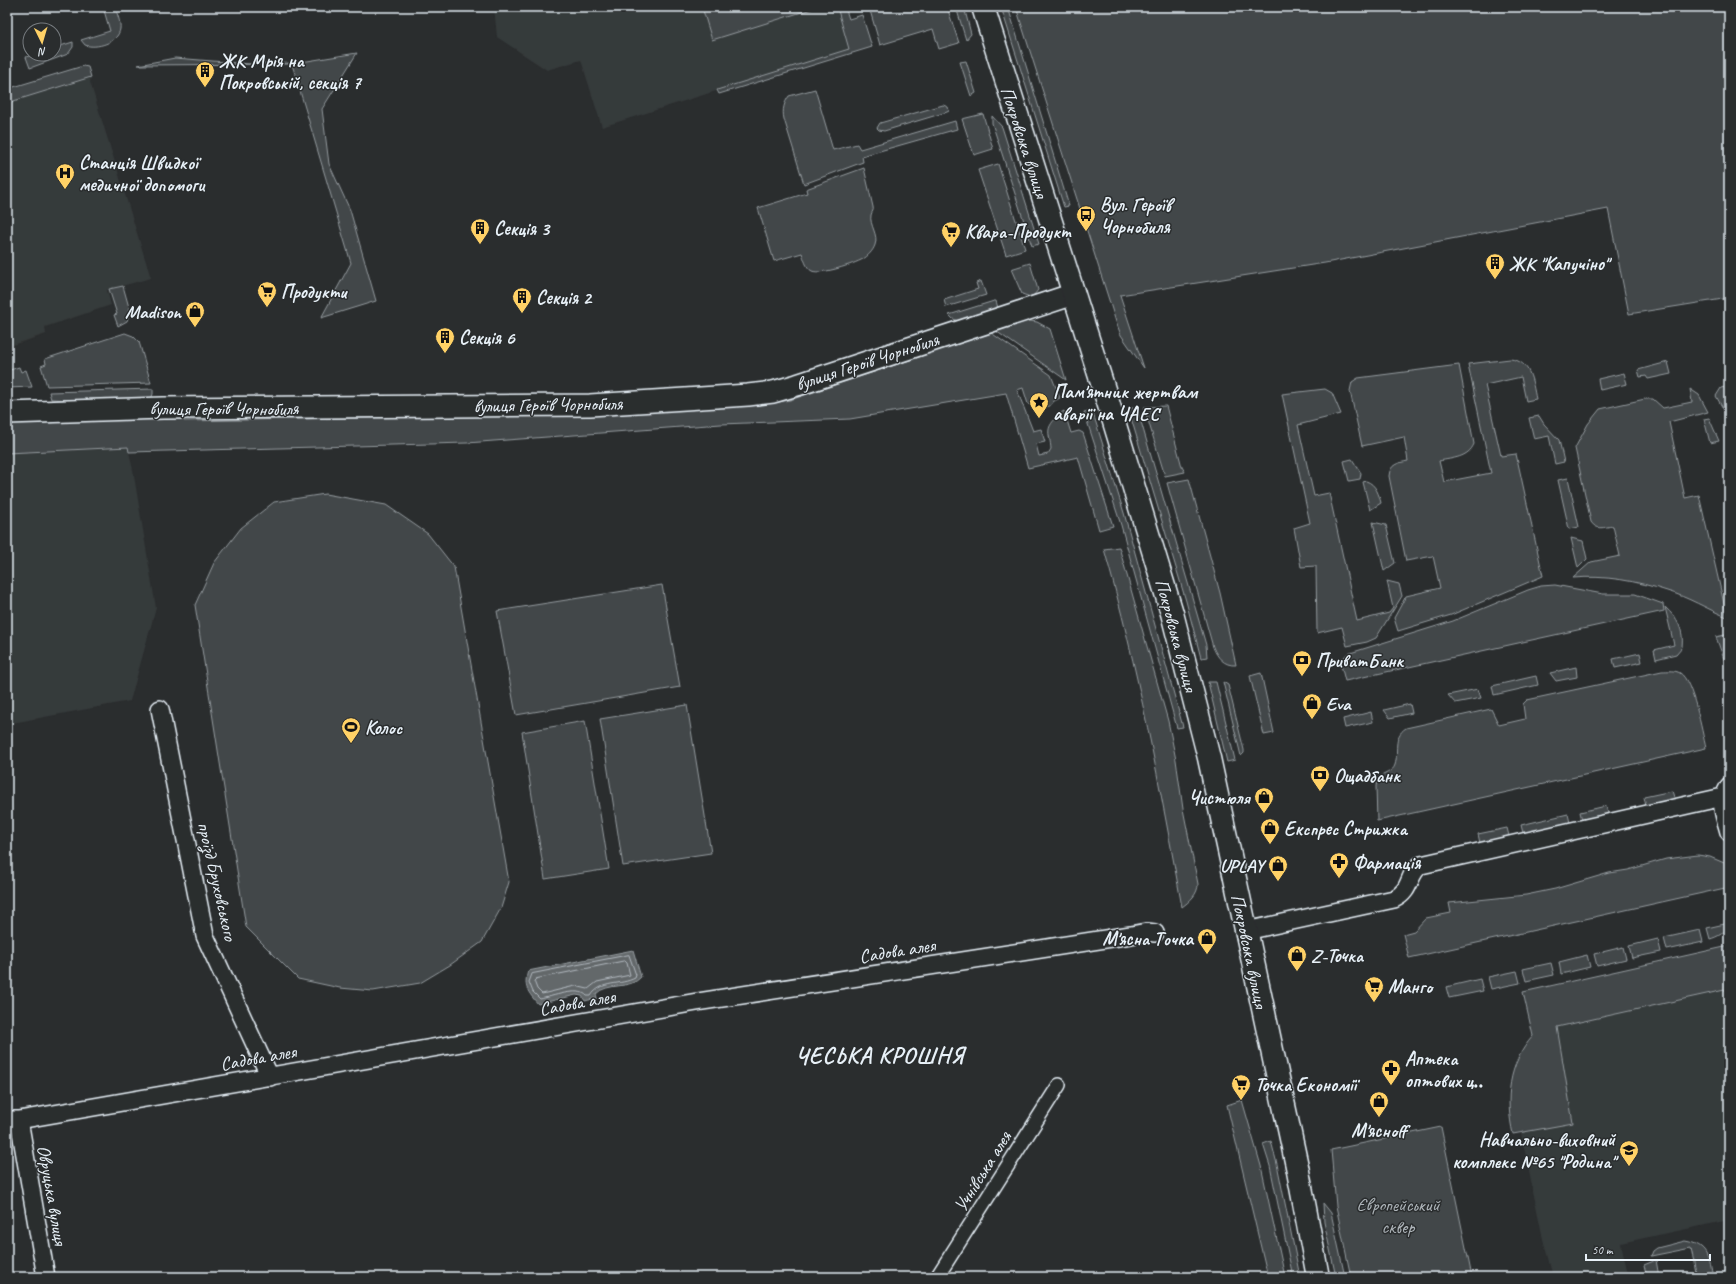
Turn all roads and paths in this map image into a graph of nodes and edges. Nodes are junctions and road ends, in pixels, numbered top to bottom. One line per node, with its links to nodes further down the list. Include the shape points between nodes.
1 (983, 7): 2 (highway, Покровська вулиця)
2 (1074, 294): 3 (street, вулиця Героїв Чорнобиля, via 797,385 748,395 590,405 163,408); 7 (highway, Покровська вулиця, via 1172,614 1209,758)
3 (7, 414)
4 (160, 709): 9 (street, проїзд Бруховського, via 205,936)
5 (1726, 791): 6 (street, via 1723,807); 7 (street, via 1420,865 1404,892 1394,899)
6 (1729, 832)
7 (1246, 931): 14 (highway, Покровська вулиця, via 1297,1166)
8 (1155, 933): 9 (street, Садова алея, via 1147,932 697,1002)
9 (270, 1077): 11 (street, Садова алея)
10 (1059, 1084): 13 (street, Учнівська алея)
11 (13, 1120): 12 (street, Овруцька вулиця)
12 (46, 1277)
13 (937, 1277)
14 (1318, 1277)

